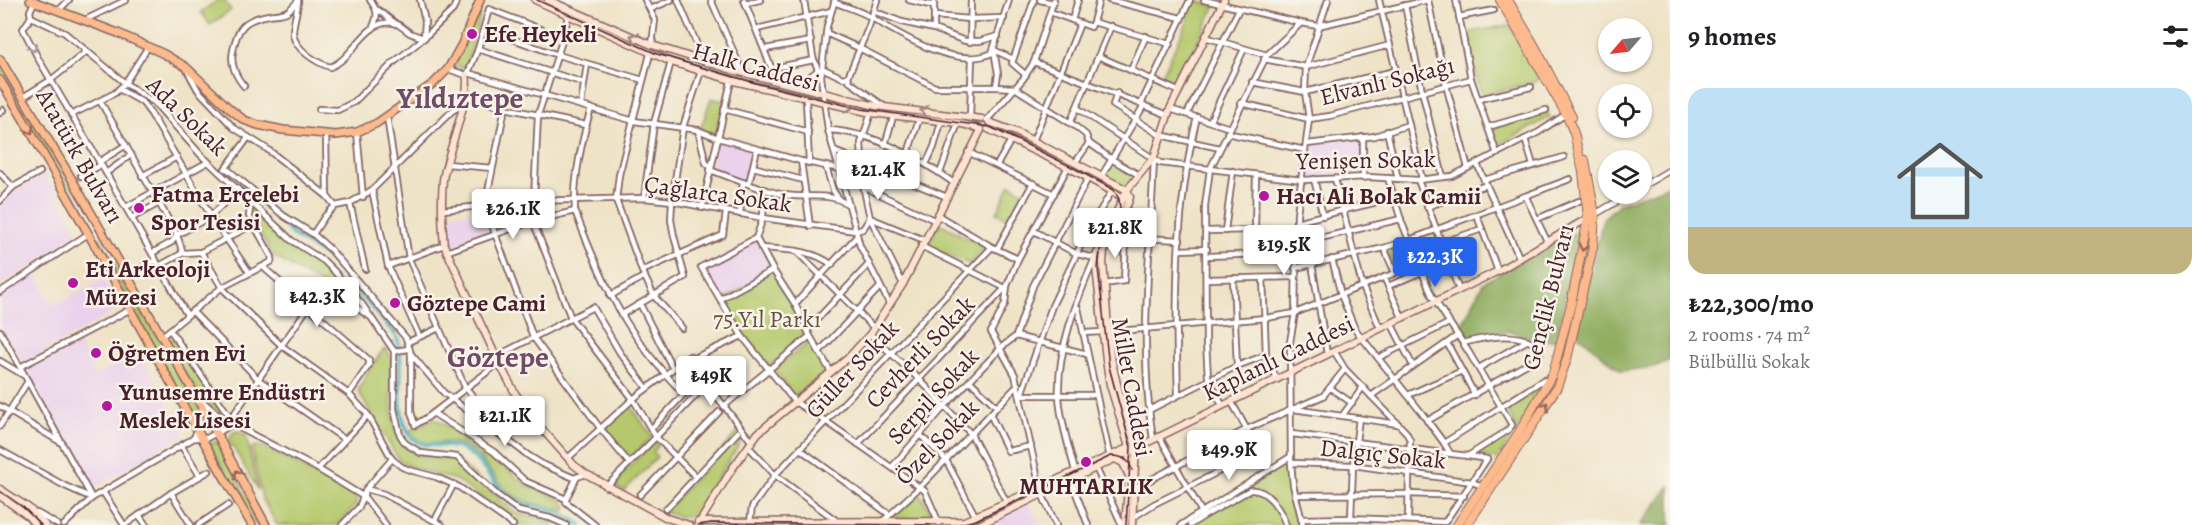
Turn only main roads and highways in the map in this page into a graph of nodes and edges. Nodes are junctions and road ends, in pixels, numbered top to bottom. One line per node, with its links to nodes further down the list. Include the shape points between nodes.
1 (480, 0): 6 (main road, via 448,69 426,90 357,132 326,134 244,120 186,67 148,47)
2 (535, 0): 11 (main road, Halk Caddesi, one-way to 11, via 650,54 731,81 893,117)
3 (548, 0): 11 (main road, Halk Caddesi, one-way to 3, via 970,117 824,94 704,62 652,45)
4 (1500, 0): 14 (highway, Gençlik Bulvarı, via 1566,114)
5 (1508, 0): 14 (highway, Gençlik Bulvarı, via 1578,131)
6 (33, 1)
7 (1223, 2): 12 (main road, via 1178,91 1154,157)
8 (0, 58): 29 (main road, Atatürk Bulvarı, one-way to 8)
9 (467, 74): 22 (main road, via 443,178 445,249 515,393 533,419 586,474)
10 (0, 80): 28 (main road, Atatürk Bulvarı, one-way to 28, via 197,435)
11 (985, 125): 12 (main road, Halk Caddesi, via 1003,126); 13 (main road, Halk Caddesi); 25 (main road, via 890,306 872,331 831,372 758,433)
12 (1127, 190): 13 (main road); 15 (main road, Millet Caddesi, via 1130,197 1104,252)
13 (1124, 198): 15 (main road, Millet Caddesi, via 1095,258)
14 (1592, 216): 16 (main road, Kaplanlı Caddesi, via 1498,271); 34 (highway, Gençlik Bulvarı, one-way to 34, via 1552,373 1519,432); 35 (highway, Gençlik Bulvarı, one-way to 14, via 1557,387 1586,283 1593,247)
15 (1105, 332): 16 (main road, Millet Caddesi, via 1110,385)
16 (1134, 448): 17 (main road, Kaplanlı Caddesi); 18 (main road, Millet Caddesi); 24 (main road, Millet Caddesi)
17 (1111, 458): 18 (main road, Millet Caddesi, via 1123,463); 20 (main road, Kaplanlı Caddesi); 20 (main road, Kaplanlı Caddesi, via 1075,471)
18 (1129, 476): 33 (main road, Millet Caddesi)
19 (0, 489): 27 (main road, via 29,508)
20 (1041, 491): 23 (main road, Kaplanlı Caddesi); 25 (main road, Kaplanlı Caddesi, via 964,521)
21 (0, 496): 26 (main road)
22 (667, 518): 30 (main road); 31 (main road)
23 (991, 522): 32 (main road, Kaplanlı Caddesi)
24 (1132, 522)
25 (699, 523): 31 (main road)
26 (35, 525)
27 (45, 525)
28 (252, 525)
29 (266, 525)
30 (675, 525)
31 (691, 525)
32 (979, 525)
33 (1123, 525)
34 (1456, 525)
35 (1467, 525)

